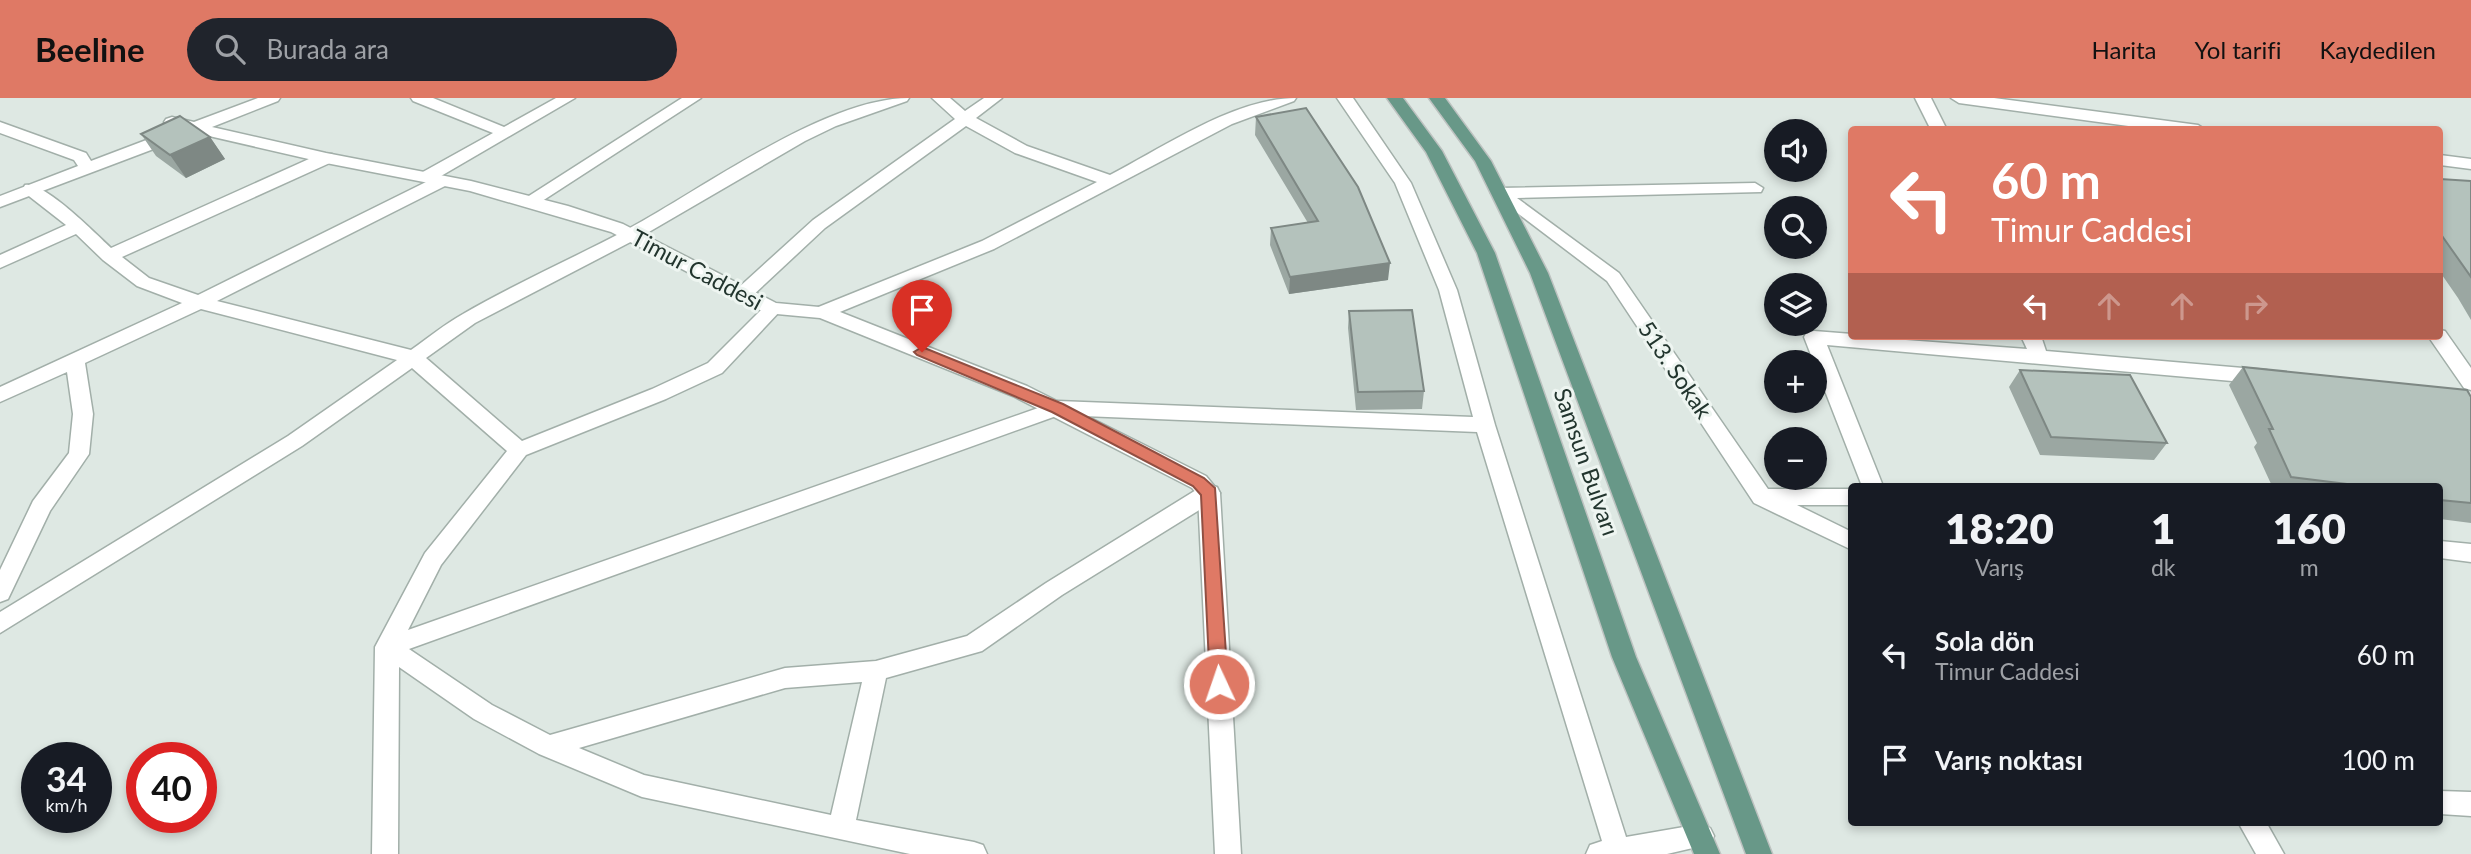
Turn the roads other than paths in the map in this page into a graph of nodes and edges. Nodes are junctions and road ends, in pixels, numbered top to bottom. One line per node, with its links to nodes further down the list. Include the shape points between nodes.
1 (237, 98): 16 (street)
2 (272, 98): 20 (street)
3 (419, 98): 21 (street)
4 (567, 98): 21 (street)
5 (693, 98): 32 (street)
6 (901, 98): 35 (street, via 799,138)
7 (940, 98): 15 (street)
8 (994, 98): 15 (street)
9 (1288, 98): 27 (street, via 1226,121)
10 (1345, 98): 51 (street, via 1403,183 1448,290)
11 (1395, 98): 70 (main road, Samsun Bulvarı, via 1434,151 1486,253 1624,657)
12 (1437, 98): 31 (main road, via 1483,160)
13 (1923, 98): 17 (street)
14 (1959, 98): 18 (street)
15 (963, 120): 27 (street, via 1046,162); 38 (street, via 819,224)
16 (172, 122): 20 (street, Timur Caddesi); 24 (street)
17 (1937, 126)
18 (2168, 126)
19 (0, 127): 24 (street)
20 (196, 128): 22 (street, Timur Caddesi); 24 (street)
21 (506, 133): 26 (street)
22 (326, 158): 26 (street, Timur Caddesi); 36 (street)
23 (2443, 160): 25 (street)
24 (83, 163): 28 (street); 30 (street)
25 (2471, 164)
26 (434, 179): 32 (street, Timur Caddesi); 39 (street)
27 (1113, 181): 41 (street, via 988,245)
28 (31, 188): 33 (street); 34 (street)
29 (1755, 188): 31 (street)
30 (0, 191)
31 (1500, 192): 55 (street, 513. Sokak, via 1613,277); 65 (main road, via 1539,273)
32 (530, 201): 35 (street, Timur Caddesi)
33 (0, 202)
34 (78, 226): 36 (street); 37 (street)
35 (631, 235): 38 (street, Timur Caddesi); 44 (street, via 468,319)
36 (109, 256): 39 (street, via 143,282)
37 (0, 262)
38 (744, 293): 40 (street, Timur Caddesi)
39 (199, 302): 44 (street); 46 (street)
40 (773, 309): 41 (street, Timur Caddesi); 52 (street, via 715,368)
41 (823, 312): 50 (street, Timur Caddesi)
42 (2033, 340): 45 (street)
43 (2440, 340): 48 (street)
44 (412, 358): 52 (street); 61 (street, via 295,441)
45 (2040, 359): 47 (street); 53 (street, via 1814,337)
46 (75, 362): 49 (street); 60 (street, via 83,414 79,454 41,507)
47 (2281, 378)
48 (2467, 391)
49 (0, 395)
50 (1058, 408): 51 (street); 54 (street, Timur Caddesi, via 1199,482); 62 (street)
51 (1485, 425): 71 (street)
52 (519, 450): 62 (street, via 433,559)
53 (1871, 483)
54 (1209, 493): 63 (street, via 974,644); 74 (street)
55 (1762, 497): 56 (street); 57 (street, 513. Sokak)
56 (1848, 497)
57 (1848, 539)
58 (2443, 550): 59 (street)
59 (2471, 554)
60 (0, 593)
61 (0, 624)
62 (387, 647): 64 (street, via 483,712); 72 (street)
63 (876, 671): 64 (street, via 785,678); 69 (street)
64 (548, 746): 69 (street, via 642,786)
65 (1733, 788): 75 (main road); 76 (main road)
66 (2443, 803): 67 (street)
67 (2471, 804)
68 (2254, 826): 77 (street)
69 (841, 829): 73 (street)
70 (1704, 845): 71 (street)
71 (1608, 853)
72 (385, 854)
73 (974, 854)
74 (1228, 854)
75 (1759, 854)
76 (1772, 854)
77 (2272, 854)

